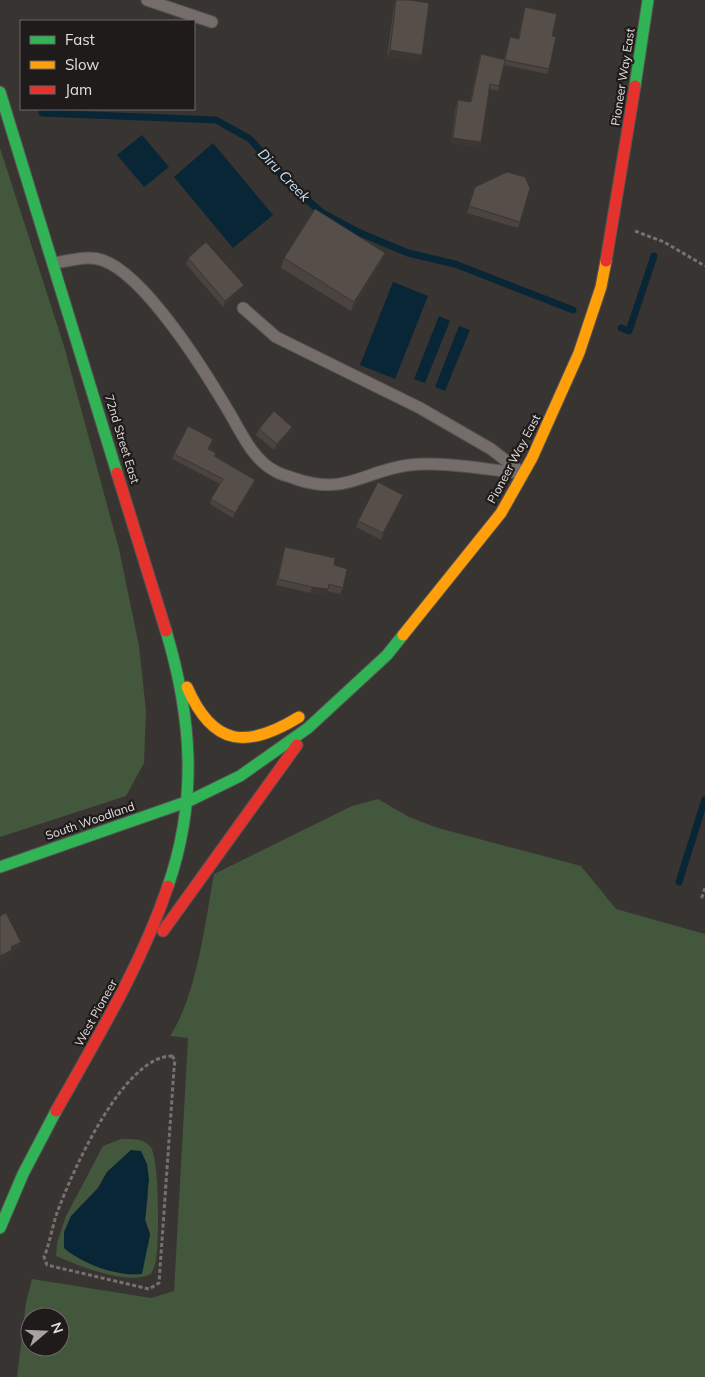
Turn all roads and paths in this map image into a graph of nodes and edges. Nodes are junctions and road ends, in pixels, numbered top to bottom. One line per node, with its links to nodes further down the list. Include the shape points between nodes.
1 (147, 0): 3 (lane)
2 (648, 0): 5 (main road, Pioneer Way East)
3 (212, 22)
4 (0, 92): 6 (main road, 72nd Street East)
5 (613, 222): 7 (path, via 664,242); 9 (main road, Pioneer Way East, via 601,287 579,353)
6 (54, 263): 9 (lane, via 88,258 103,260 127,274 184,344 248,444 274,471 310,484 328,486 410,465 430,464); 10 (main road, 72nd Street East)
7 (705, 266)
8 (243, 308): 9 (lane, via 276,336 420,408 491,449)
9 (523, 474): 11 (main road, Pioneer Way East, via 501,513 468,556 392,648)
10 (169, 642): 11 (main road, via 191,697 204,719 218,731 233,737 253,738 269,734); 13 (main road, 72nd Street East, via 186,728)
11 (352, 690): 12 (main road, Pioneer Way East)
12 (308, 728): 13 (main road, Pioneer Way East, via 240,776); 17 (main road)
13 (188, 801): 14 (main road, South Woodland); 17 (main road, West Pioneer, via 179,850 162,907)
14 (0, 867)
15 (705, 888): 16 (path, via 702,897)
16 (705, 898)
17 (138, 965): 18 (main road, West Pioneer, via 19,1178)
18 (0, 1228)
19 (44, 1260): 19 (path, via 47,1265 149,1289 159,1283 174,1078 175,1060 172,1056 147,1063 127,1082 103,1118 74,1170)

